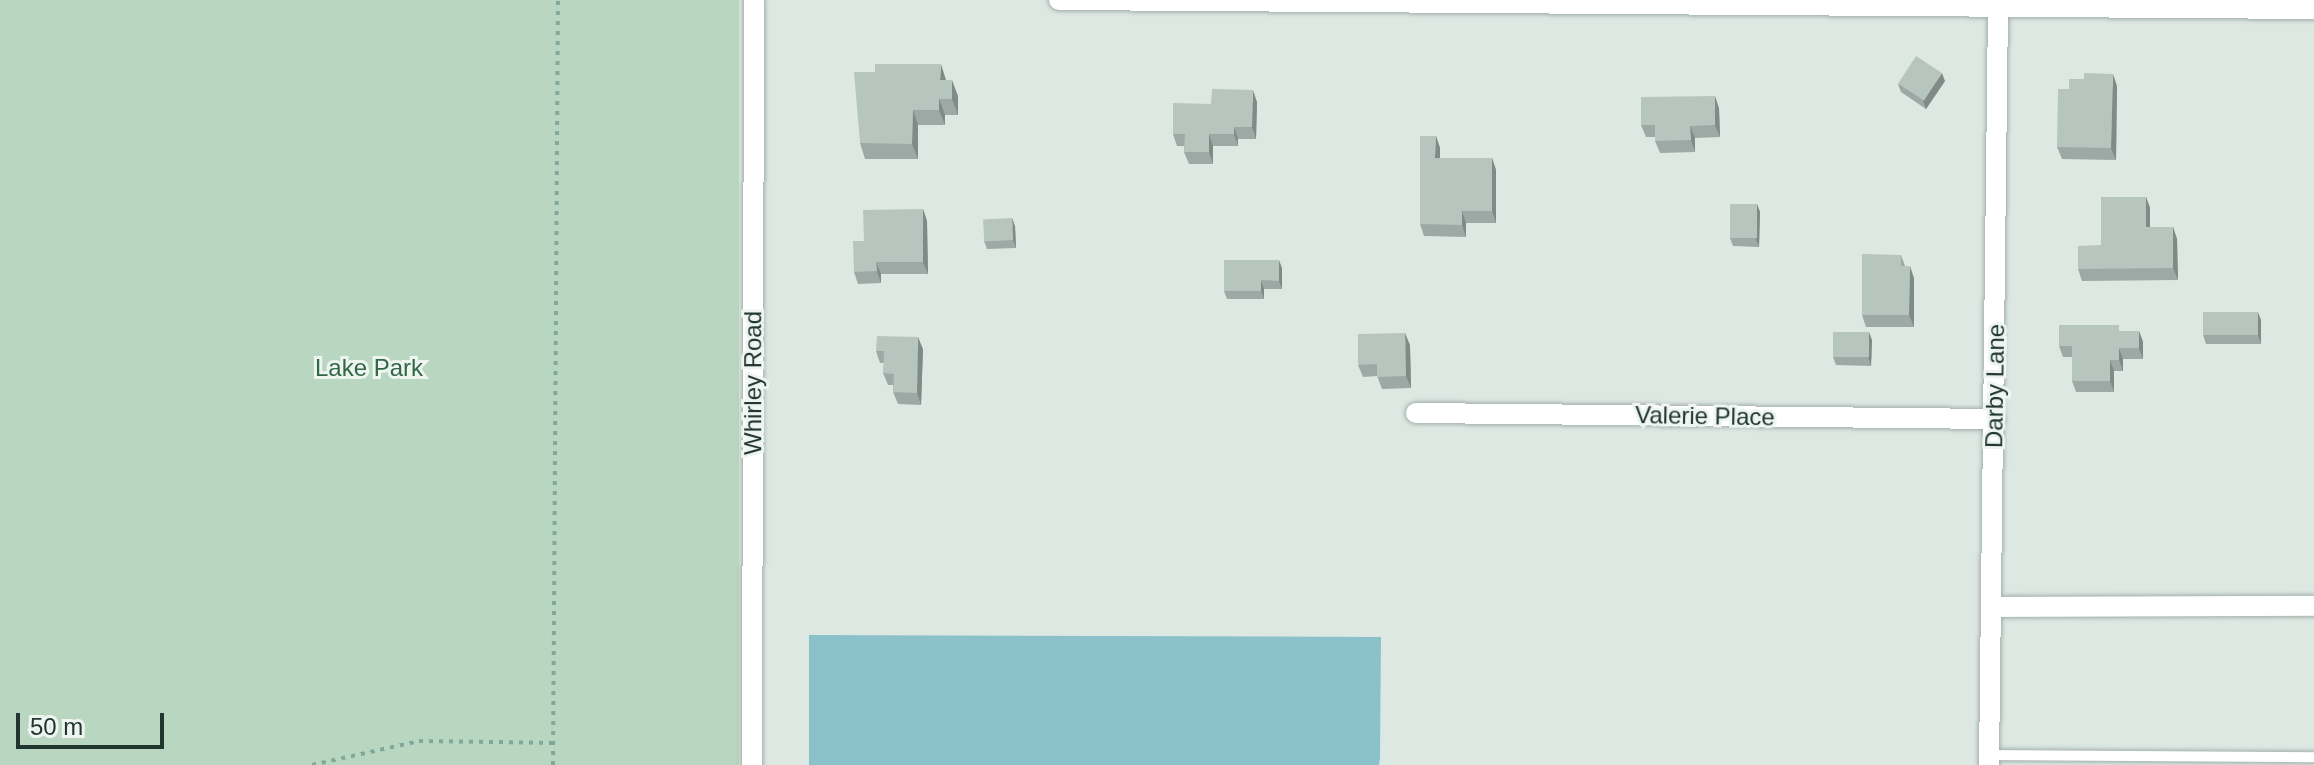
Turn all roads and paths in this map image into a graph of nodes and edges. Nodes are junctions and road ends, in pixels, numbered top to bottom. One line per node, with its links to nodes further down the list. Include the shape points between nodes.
1 (558, 0): 12 (path)
2 (754, 0): 17 (street, Whirley Road)
3 (1059, 0): 4 (street)
4 (1143, 0): 5 (street)
5 (1424, 2): 6 (street)
6 (1998, 8): 7 (street); 9 (street, Darby Lane)
7 (2314, 9)
8 (1416, 413): 9 (street, Valerie Place)
9 (1995, 419): 11 (street, Darby Lane)
10 (2314, 606): 11 (street)
11 (1991, 607): 14 (street, Darby Lane)
12 (554, 743): 15 (path, via 419,741); 16 (path)
13 (2314, 757): 14 (lane)
14 (1989, 760)
15 (312, 765)
16 (553, 765)
17 (752, 765)

